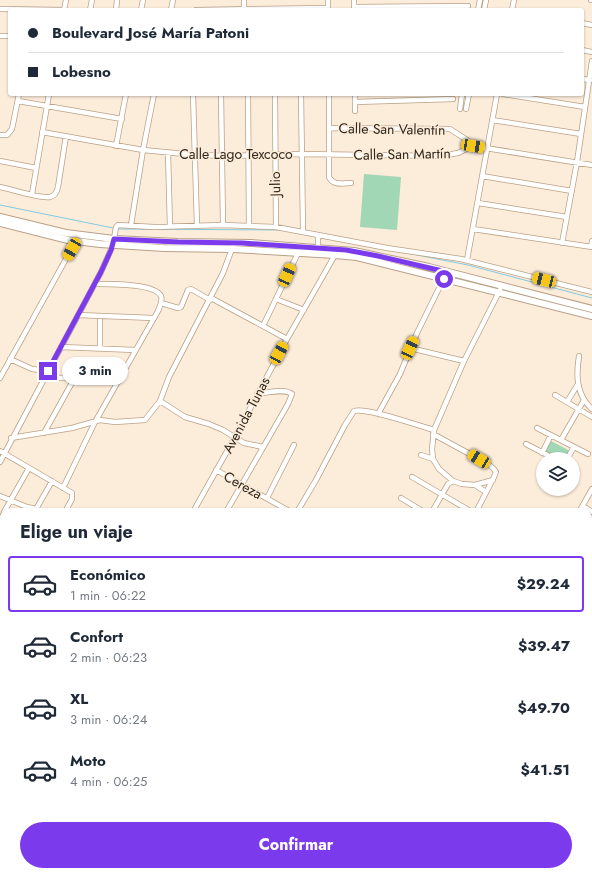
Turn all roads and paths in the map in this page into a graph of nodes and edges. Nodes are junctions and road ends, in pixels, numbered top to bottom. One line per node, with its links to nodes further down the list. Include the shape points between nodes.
1 (354, 0): 3 (street)
2 (468, 6): 3 (street)
3 (354, 8)
4 (592, 61): 5 (street)
5 (591, 80): 25 (street)
6 (19, 96): 22 (street)
7 (49, 96): 24 (street)
8 (126, 96): 29 (street)
9 (154, 96): 39 (street)
10 (194, 96): 43 (street)
11 (221, 96): 46 (street)
12 (248, 96): 44 (street)
13 (275, 96): 45 (street, Julio)
14 (301, 96): 41 (street)
15 (328, 96): 31 (street)
16 (355, 96): 23 (street)
17 (462, 96): 26 (street)
18 (469, 96): 27 (street)
19 (498, 96): 30 (street)
20 (516, 96): 25 (street)
21 (453, 100): 23 (street)
22 (18, 101): 24 (street); 34 (street, via 12,129 7,135)
23 (355, 102): 28 (street)
24 (47, 106): 29 (street); 32 (street)
25 (585, 107): 33 (street)
26 (460, 109)
27 (466, 109)
28 (355, 111)
29 (122, 119): 36 (street)
30 (492, 120): 33 (street); 38 (street)
31 (329, 128): 37 (street, Calle San Valentín, via 450,129); 42 (street)
32 (42, 132): 35 (street, Calle Lago Texcoco); 50 (street)
33 (581, 134): 48 (street)
34 (0, 135)
35 (66, 136): 36 (street, Calle Lago Texcoco); 55 (street, via 58,187 54,195 48,197)
36 (116, 146): 39 (street, Calle Lago Texcoco)
37 (473, 146): 38 (street); 42 (street, Calle San Martín, via 458,153 441,156)
38 (487, 149): 48 (street); 51 (street)
39 (143, 150): 40 (street, Calle Lago Texcoco); 60 (street)
40 (168, 153): 43 (street, Calle Lago Texcoco); 64 (street)
41 (301, 154): 42 (street, Calle Lago Texcoco); 45 (street, Calle Lago Texcoco); 67 (street)
42 (329, 154): 52 (street, via 328,174 331,181)
43 (195, 155): 46 (street, Calle Lago Texcoco); 63 (street)
44 (249, 155): 45 (street, Calle Lago Texcoco); 46 (street, Calle Lago Texcoco); 62 (street)
45 (274, 155): 65 (street, Julio)
46 (223, 156): 61 (street)
47 (0, 161): 50 (street)
48 (577, 162): 49 (street); 54 (street)
49 (592, 165)
50 (36, 168): 55 (street)
51 (482, 176): 54 (street); 56 (street)
52 (351, 183)
53 (0, 187): 55 (street)
54 (572, 191): 58 (street)
55 (32, 194)
56 (478, 203): 58 (street); 66 (street)
57 (0, 217): 71 (main road)
58 (567, 217): 72 (street)
59 (0, 223): 70 (main road)
60 (131, 225): 64 (street); 71 (street, via 120,225 116,229)
61 (223, 225): 62 (street); 63 (street)
62 (249, 225): 65 (street)
63 (197, 226): 64 (street)
64 (170, 227)
65 (276, 227): 67 (street)
66 (473, 229): 72 (street); 80 (street)
67 (303, 232): 68 (street)
68 (318, 236): 73 (street); 78 (street)
69 (592, 240): 76 (street)
70 (76, 241): 71 (main road); 102 (street)
71 (114, 242): 74 (main road, via 178,242); 83 (street)
72 (562, 243): 76 (street)
73 (318, 245): 75 (main road); 78 (main road, via 363,252)
74 (233, 246): 75 (main road); 86 (street, via 226,268)
75 (257, 247): 77 (main road)
76 (591, 247)
77 (298, 253): 79 (main road); 87 (street)
78 (396, 253): 80 (street); 81 (main road)
79 (335, 255): 82 (main road); 90 (street, Avenida Tunas)
80 (467, 260): 85 (street)
81 (447, 272): 82 (street); 84 (main road)
82 (444, 279): 84 (main road); 99 (street)
83 (95, 284): 88 (street, via 153,289 161,295); 91 (street)
84 (500, 290): 89 (main road); 93 (main road); 103 (street)
85 (592, 292)
86 (210, 299): 88 (street, via 191,289 178,308); 95 (street); 113 (street, via 163,390)
87 (276, 299): 90 (street); 95 (street)
88 (161, 303): 94 (street)
89 (592, 308)
90 (304, 310): 96 (street, Avenida Tunas)
91 (78, 315): 92 (street); 97 (street)
92 (100, 316): 94 (street); 98 (street)
93 (592, 316)
94 (153, 318): 100 (street)
95 (263, 326): 96 (street)
96 (287, 339): 110 (street, Avenida Tunas)
97 (61, 347): 98 (street); 104 (street)
98 (100, 348): 100 (street)
99 (410, 348): 103 (street); 117 (street, via 400,374)
100 (135, 350): 108 (street)
101 (579, 356): 109 (street)
102 (10, 359): 104 (street, via 32,369); 106 (street)
103 (464, 361): 121 (street)
104 (48, 371): 105 (street)
105 (44, 377): 107 (street); 125 (street)
106 (0, 378)
107 (74, 379): 108 (street); 122 (street)
108 (119, 381): 119 (street)
109 (578, 384): 112 (street); 114 (street)
110 (257, 394): 124 (street, Avenida Tunas); 129 (street, via 282,391 292,394)
111 (555, 395): 114 (street)
112 (584, 400): 115 (street); 116 (street)
113 (160, 401): 119 (street, via 145,420); 124 (street, via 185,418 209,424)
114 (567, 402): 115 (street)
115 (578, 409): 118 (street); 126 (street)
116 (592, 409)
117 (378, 414): 121 (street); 165 (street, via 354,411)
118 (592, 417)
119 (95, 422): 122 (street); 149 (street)
120 (537, 428): 123 (street)
121 (434, 432): 137 (street); 143 (street, via 493,468 496,472)
122 (44, 433): 125 (street)
123 (551, 435): 126 (street); 133 (street)
124 (235, 437): 129 (street, via 244,443); 140 (street, Avenida Tunas)
125 (12, 438): 131 (street)
126 (561, 440): 130 (street)
127 (526, 444): 132 (street)
128 (294, 445): 154 (street)
129 (263, 447): 146 (street)
130 (574, 447): 134 (street); 135 (street)
131 (2, 452): 138 (street); 139 (street)
132 (540, 452)
133 (542, 452)
134 (571, 452)
135 (588, 454)
136 (421, 455): 137 (street)
137 (433, 459): 142 (street)
138 (0, 462)
139 (29, 468): 144 (street); 156 (street)
140 (216, 470): 146 (street, Cereza); 162 (street, Avenida Tunas)
141 (412, 477): 152 (street)
142 (448, 478): 145 (street); 147 (street)
143 (493, 480): 148 (street); 151 (street)
144 (52, 481): 149 (street); 160 (street)
145 (453, 481): 147 (street); 148 (street)
146 (242, 484): 154 (street, Cereza); 163 (street)
147 (448, 484): 152 (street)
148 (475, 485): 151 (street)
149 (63, 488): 161 (street, via 72,493)
150 (592, 490): 157 (street)
151 (486, 492): 169 (street)
152 (442, 495): 167 (street); 168 (street)
153 (0, 496): 156 (street)
154 (267, 498): 164 (street, Cereza)
155 (401, 498): 166 (street)
156 (11, 501): 158 (street); 159 (street)
157 (583, 506): 170 (street)
158 (7, 508)
159 (28, 508)
160 (37, 508)
161 (67, 508)
162 (195, 508)
163 (228, 508)
164 (284, 508)
165 (299, 508)
166 (417, 508)
167 (434, 508)
168 (465, 508)
169 (478, 508)
170 (586, 508)

